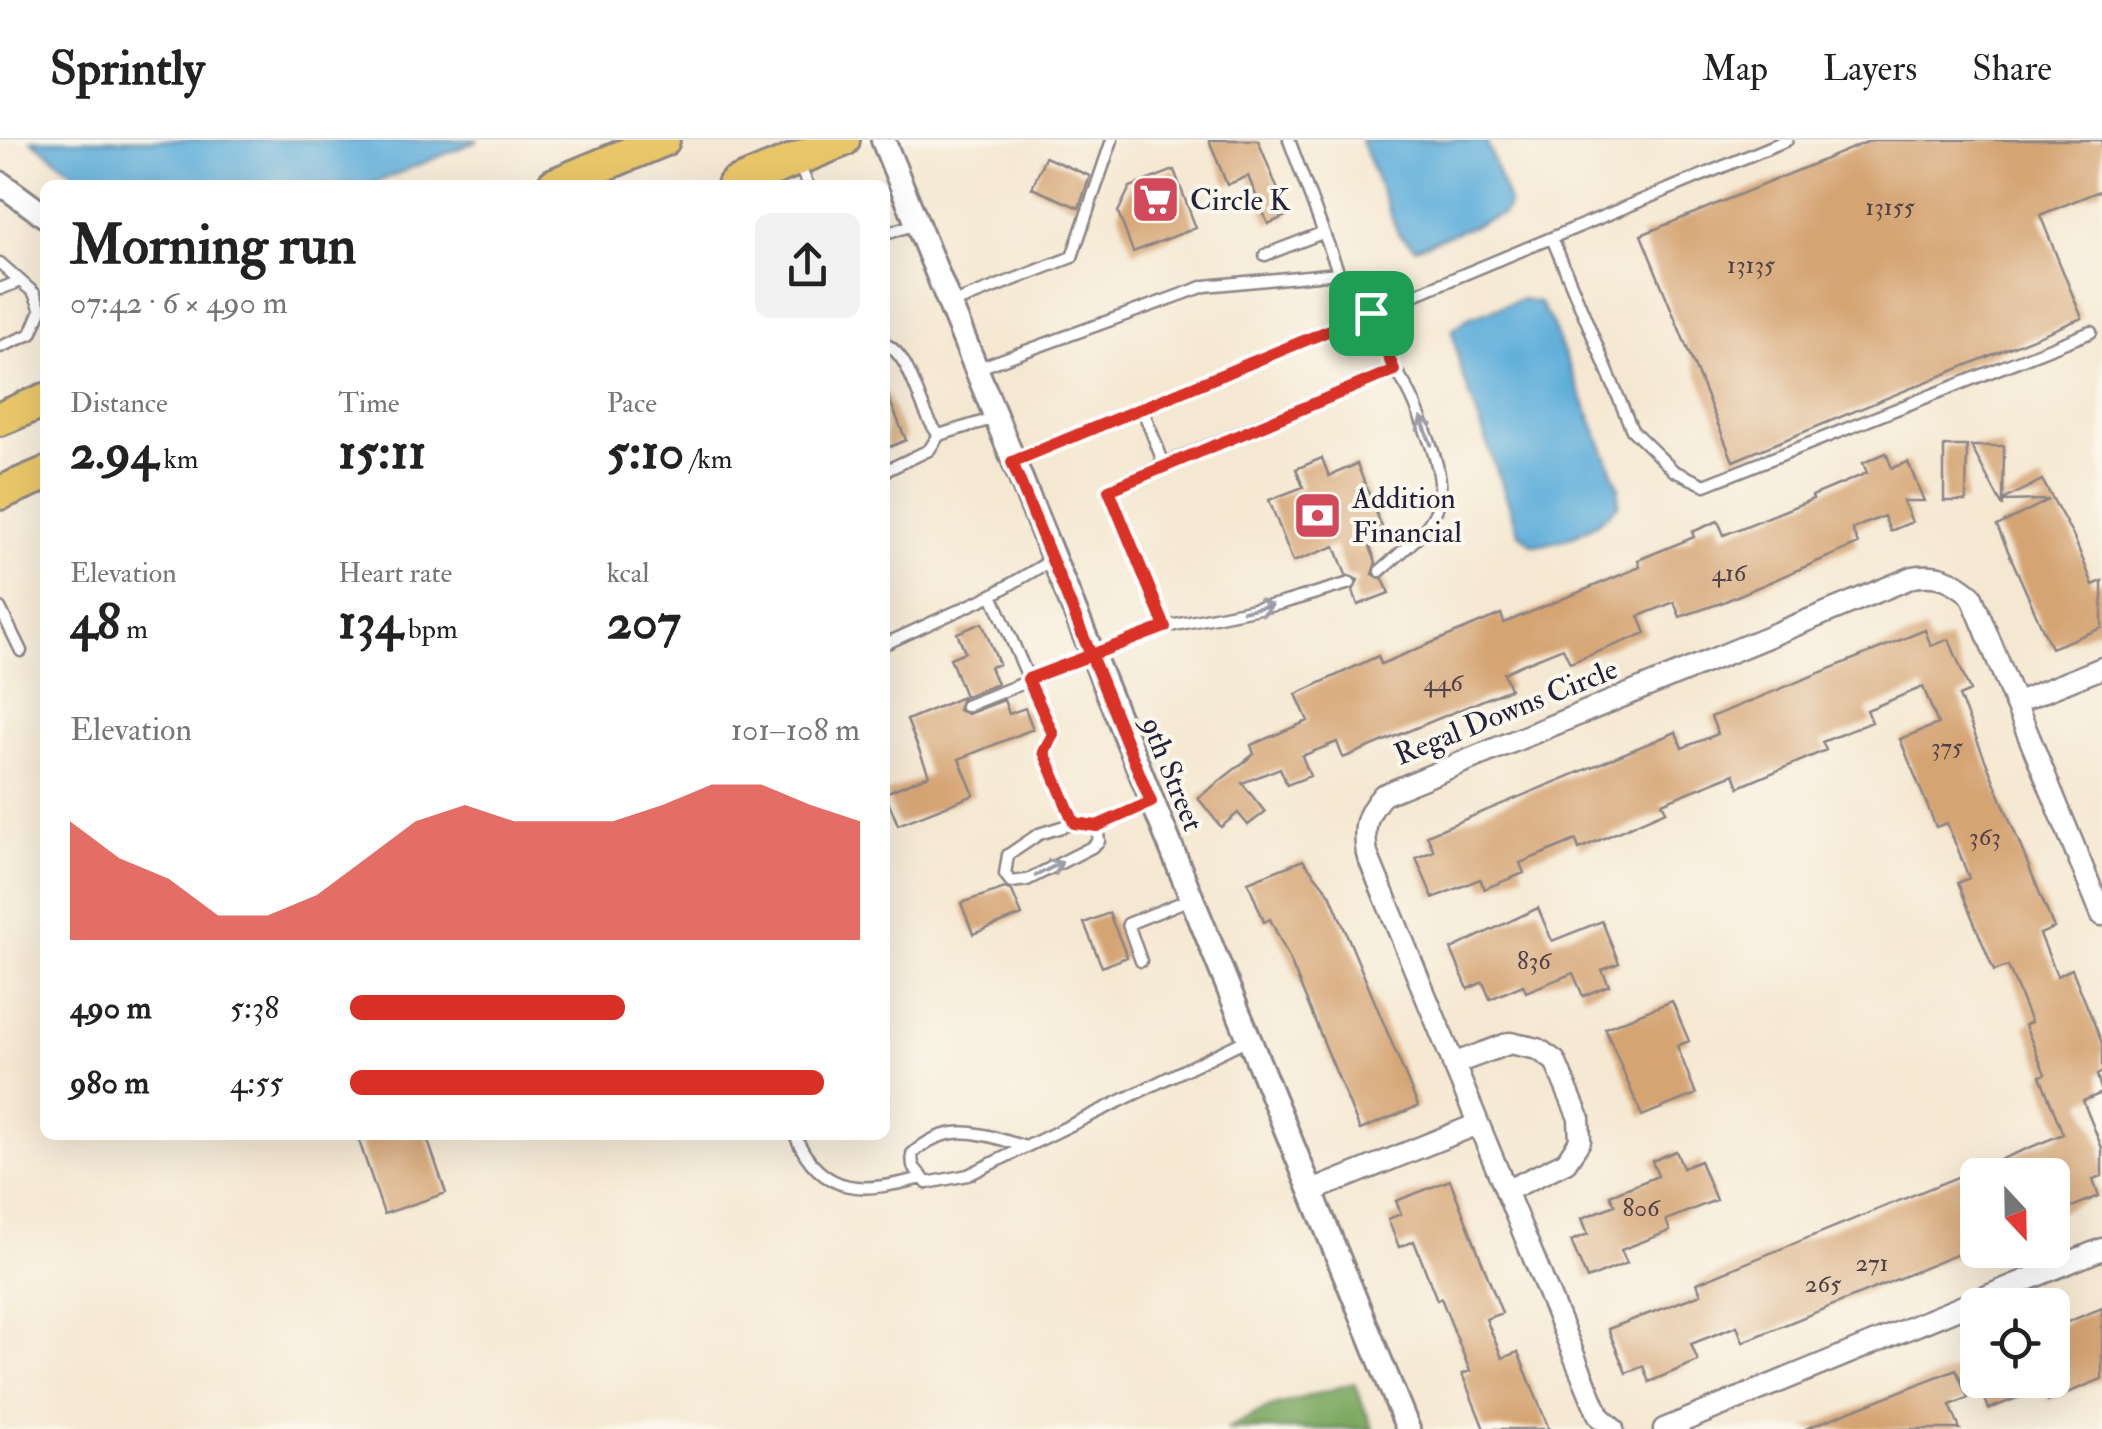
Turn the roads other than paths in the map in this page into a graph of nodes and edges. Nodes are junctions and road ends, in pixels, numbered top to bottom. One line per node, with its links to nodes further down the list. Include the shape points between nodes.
1 (663, 140): 8 (highway)
2 (843, 140): 7 (highway)
3 (883, 140): 12 (street, 9th Street)
4 (1112, 140): 21 (lane, via 1072,258)
5 (1289, 140): 13 (lane)
6 (1786, 140): 15 (lane)
7 (802, 172): 9 (highway)
8 (566, 180)
9 (760, 180)
10 (0, 183): 11 (street)
11 (40, 212)
12 (917, 224): 14 (lane); 21 (street, 9th Street)
13 (1322, 233): 16 (lane); 18 (lane)
14 (890, 236)
15 (1552, 238): 22 (lane); 24 (lane, via 1632,430 1674,471 1705,484)
16 (1265, 254)
17 (0, 263): 19 (lane)
18 (1338, 273): 23 (lane); 27 (lane, via 1205,286)
19 (20, 281): 20 (lane); 25 (lane, via 40,310 31,334)
20 (0, 289)
21 (950, 304): 27 (street, 9th Street)
22 (1371, 313): 23 (lane); 28 (lane)
23 (1356, 319): 30 (lane)
24 (2091, 332)
25 (0, 346)
26 (890, 347): 33 (lane)
27 (976, 370): 31 (street, 9th Street)
28 (1394, 370): 35 (lane); 40 (lane, one-way to 28, via 1420,536 1443,493 1408,386)
29 (40, 402): 32 (highway)
30 (1142, 408): 34 (lane); 35 (lane)
31 (995, 418): 33 (lane); 34 (street, 9th Street)
32 (0, 419)
33 (938, 435): 36 (lane, via 929,450)
34 (1012, 462): 39 (street, 9th Street)
35 (1164, 464): 44 (lane, via 1109,490)
36 (890, 469)
37 (40, 476): 38 (highway)
38 (0, 493)
39 (1052, 560): 42 (lane); 47 (street, 9th Street)
40 (1380, 570)
41 (1350, 583): 44 (lane, one-way to 41)
42 (992, 595): 45 (lane); 49 (lane)
43 (0, 608): 46 (lane)
44 (1165, 627): 47 (lane)
45 (890, 642)
46 (21, 651)
47 (1090, 654): 49 (lane); 52 (street, 9th Street)
48 (2102, 668): 50 (street)
49 (1028, 679): 51 (lane); 53 (lane, via 1053,734 1044,752)
50 (2015, 703): 56 (street, Regal Downs Circle); 59 (street, Regal Downs Circle, via 1971,595 1931,574 1382,795 1368,812 1367,854)
51 (966, 706)
52 (1151, 802): 54 (lane); 55 (street, 9th Street)
53 (1074, 823): 54 (lane); 54 (lane, one-way to 54, via 1039,834 1008,855 1005,874 1011,882 1092,847 1099,841)
54 (1097, 826)
55 (1190, 899): 57 (lane, via 1128,924); 58 (street, 9th Street)
56 (2102, 916)
57 (1142, 961)
58 (1248, 1039): 62 (lane); 64 (street, 9th Street)
59 (1453, 1064): 60 (street, Regal Downs Circle); 65 (street, via 1510,1043 1538,1048 1555,1061 1579,1118 1580,1141 1566,1162)
60 (1478, 1124): 64 (street); 65 (street, Regal Downs Circle)
61 (797, 1140): 63 (lane, via 835,1184 872,1190)
62 (1025, 1147): 63 (lane, via 968,1175 927,1183); 63 (lane, via 977,1132 930,1136 912,1154)
63 (922, 1178)
64 (1312, 1191): 67 (street, 9th Street)
65 (1506, 1192): 68 (street, Regal Downs Circle, via 1599,1416)
66 (2102, 1249): 69 (street)
67 (1408, 1429)
68 (1613, 1429)
69 (1664, 1429)

